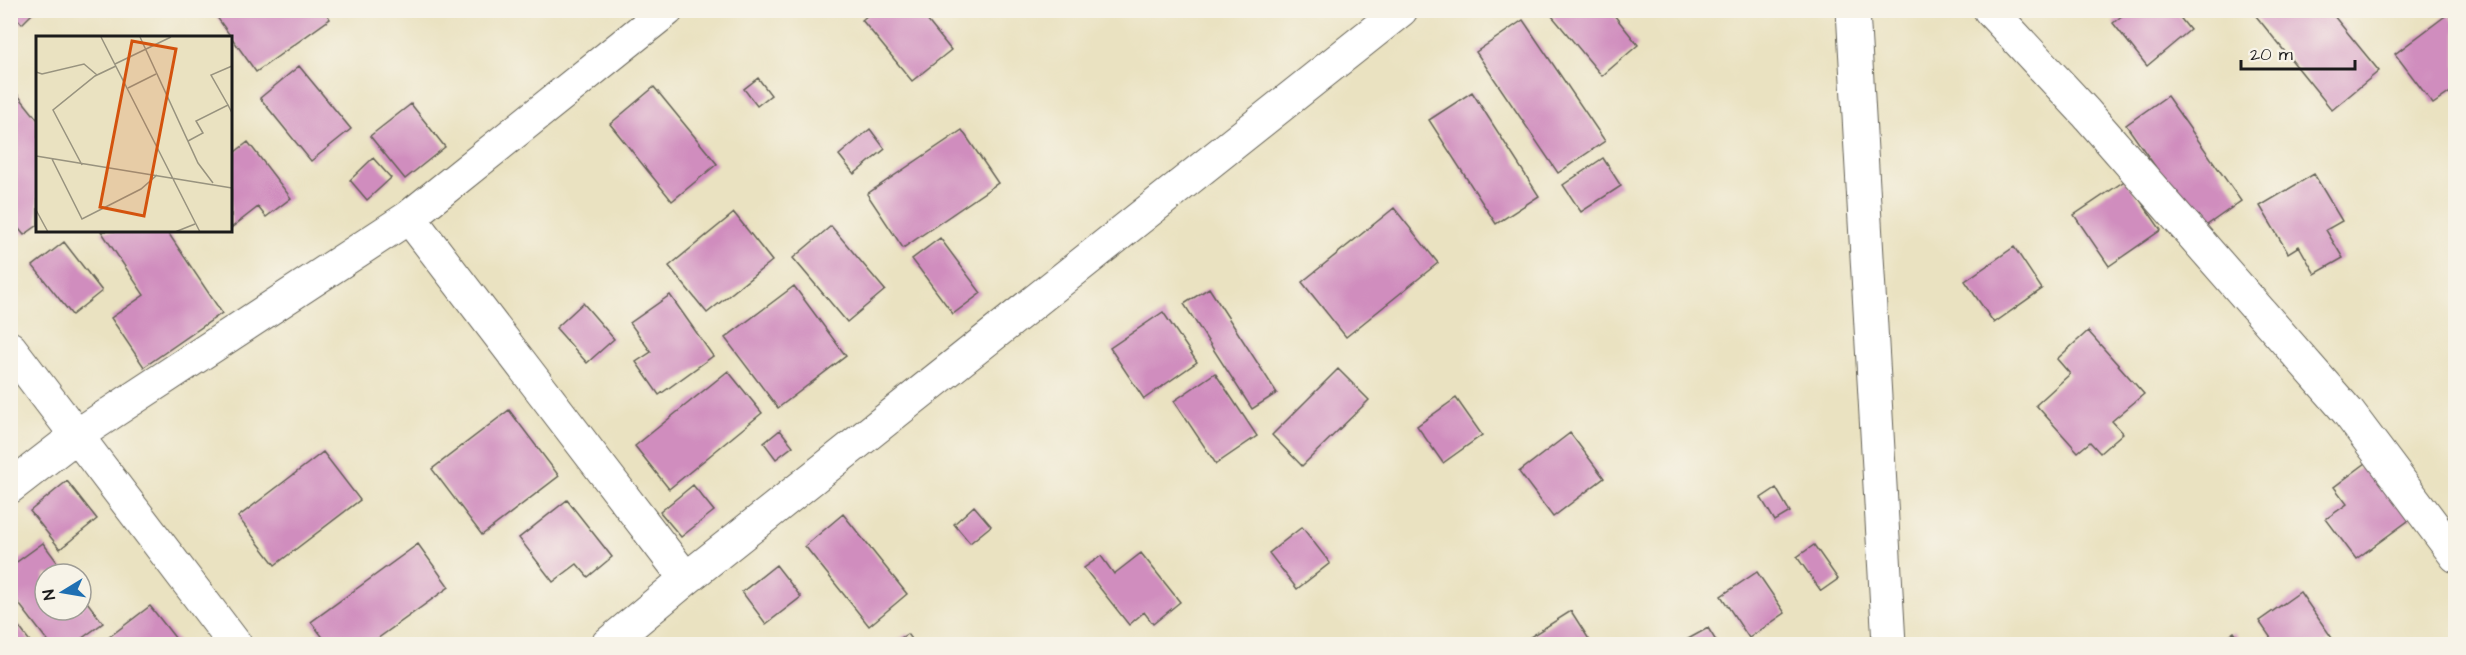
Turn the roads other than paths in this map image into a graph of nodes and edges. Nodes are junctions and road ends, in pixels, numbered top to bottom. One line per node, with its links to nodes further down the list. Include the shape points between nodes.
1 (667, 10): 5 (street)
2 (1401, 10): 10 (street)
3 (1853, 10): 13 (street)
4 (1990, 10): 9 (street, via 2086,113 2348,411)
5 (409, 217): 7 (street); 10 (street)
6 (10, 348): 7 (street)
7 (76, 436): 8 (street); 11 (street)
8 (10, 487)
9 (2456, 556)
10 (686, 579): 12 (street)
11 (235, 645)
12 (608, 645)
13 (1889, 645)

